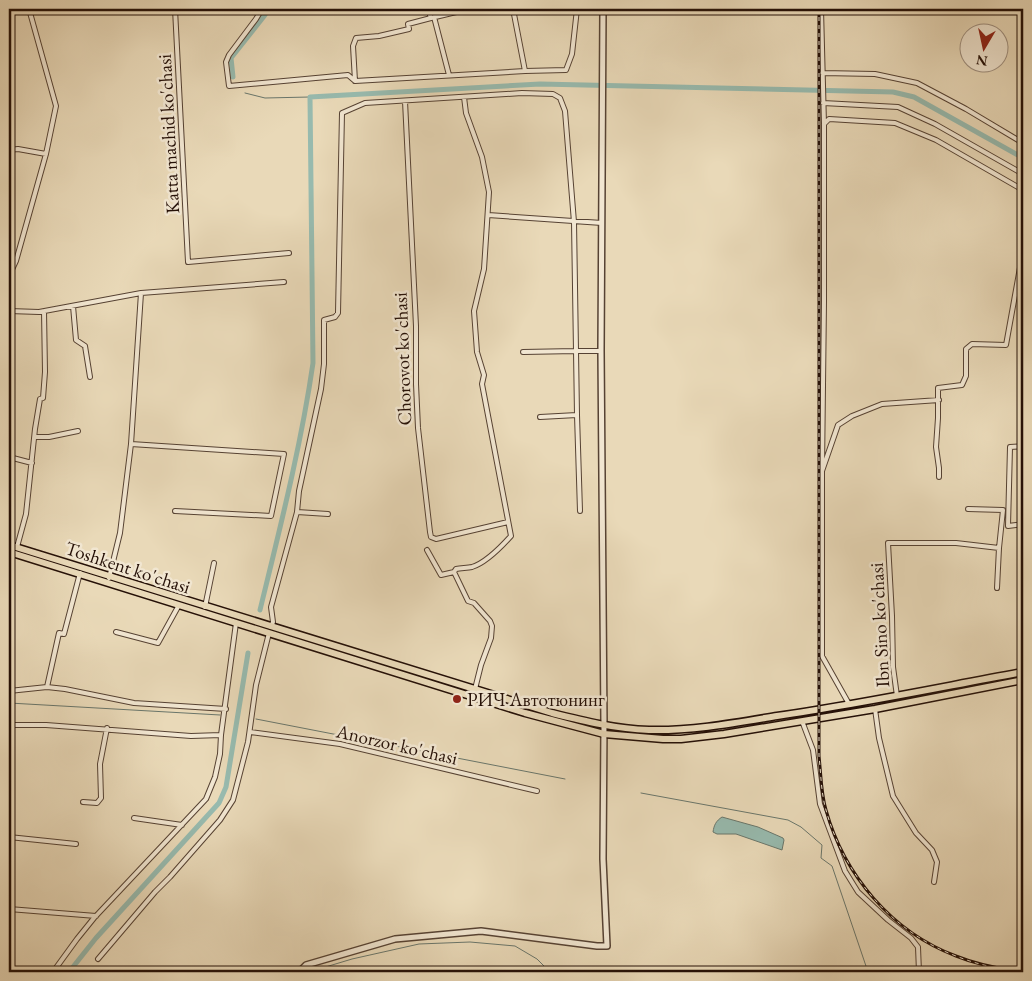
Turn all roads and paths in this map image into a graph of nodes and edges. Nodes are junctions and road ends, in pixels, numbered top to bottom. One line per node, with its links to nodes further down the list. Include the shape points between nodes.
1 (29, 9): 23 (street, via 56,106)
2 (175, 9): 30 (street, Katta machid ko'chasi, via 188,262)
3 (262, 9): 16 (street, via 229,54 226,62 229,86 348,75)
4 (428, 9): 12 (street)
5 (469, 9): 12 (street)
6 (513, 9): 13 (street)
7 (577, 9): 13 (street, via 572,54 566,70)
8 (603, 9): 28 (street)
9 (821, 9): 14 (street)
10 (1006, 9): 11 (street)
11 (1023, 11)
12 (433, 17): 15 (street); 16 (street, via 408,24 409,29 356,38 353,46)
13 (525, 71): 15 (street)
14 (822, 73): 19 (street); 21 (street, via 876,74 917,83)
15 (449, 75): 16 (street)
16 (355, 81)
17 (464, 97): 18 (street); 26 (street, via 466,113 485,170 489,192); 27 (street, via 522,93 553,94 560,98 565,111)
18 (405, 101): 55 (street, via 365,103 342,113 338,313 324,320 322,389); 57 (street, Chorovot ko'chasi, via 418,428 431,537 436,539)
19 (823, 102): 20 (street); 24 (street, via 898,107)
20 (824, 124): 25 (street, via 829,119 895,123 936,140); 50 (street)
21 (1023, 143)
22 (9, 150): 23 (street)
23 (46, 154): 31 (street)
24 (1023, 174)
25 (1023, 190)
26 (488, 215): 27 (street); 57 (street, via 484,269 474,311 475,336)
27 (574, 222): 28 (street); 37 (street)
28 (602, 223): 38 (street)
29 (1023, 251): 41 (street, via 1006,345 972,344 966,349 966,376 962,385 938,388)
30 (289, 253)
31 (9, 276)
32 (284, 282): 33 (street)
33 (141, 293): 34 (street); 46 (street)
34 (73, 306): 36 (street); 40 (street, via 76,340 85,346)
35 (9, 311): 36 (street)
36 (44, 311): 45 (street, via 44,389)
37 (576, 351): 38 (street); 39 (street); 42 (street)
38 (601, 351): 89 (street)
39 (523, 352)
40 (90, 377)
41 (939, 400): 50 (street, via 882,404 852,416 838,425); 51 (street, via 936,447)
42 (577, 416): 43 (street); 54 (street)
43 (540, 417)
44 (78, 431): 45 (street)
45 (35, 437): 49 (street)
46 (131, 444): 53 (street, via 284,454 271,516); 69 (street, via 120,533)
47 (1023, 446): 60 (street, via 1010,446)
48 (9, 457): 49 (street)
49 (32, 463): 62 (street, via 26,514)
50 (822, 471): 84 (street, via 822,656)
51 (939, 477)
52 (968, 509): 59 (street, via 1003,510)
53 (175, 511)
54 (580, 511)
55 (297, 512): 56 (street); 74 (street, via 271,607 273,622)
56 (328, 514)
57 (508, 522): 67 (street, via 511,536 498,549 478,564)
58 (1023, 524): 60 (street)
59 (1001, 526): 60 (street); 63 (street)
60 (1008, 526)
61 (9, 546): 62 (highway, Toshkent ko'chasi)
62 (17, 548): 69 (highway, Toshkent ko'chasi)
63 (999, 548): 70 (street); 82 (street, Ibn Sino ko'chasi, via 888,543)
64 (427, 550): 67 (street, via 441,575)
65 (9, 552): 68 (highway, Toshkent ko'chasi)
66 (214, 563): 72 (street)
67 (454, 572): 80 (street, via 468,601 474,603 492,626)
68 (80, 573): 69 (highway, Toshkent ko'chasi); 78 (street, via 64,634 59,633)
69 (108, 579): 71 (highway, Toshkent ko'chasi); 72 (highway, Toshkent ko'chasi)
70 (997, 588)
71 (179, 605): 73 (highway, Toshkent ko'chasi); 75 (street, via 158,643)
72 (204, 607): 73 (highway, Toshkent ko'chasi)
73 (237, 620): 74 (highway); 85 (street)
74 (270, 630): 80 (highway); 91 (street, via 256,685); 92 (highway, via 525,713)
75 (116, 632)
76 (1023, 672): 79 (highway)
77 (1023, 680): 83 (highway)
78 (47, 687): 81 (street); 85 (street, via 134,703)
79 (942, 687): 82 (highway); 83 (highway)
80 (475, 689): 89 (highway)
81 (9, 690)
82 (897, 696): 84 (highway)
83 (944, 696): 86 (highway)
84 (849, 704): 89 (highway, via 712,727 650,730)
85 (226, 709): 93 (street)
86 (875, 709): 87 (highway); 100 (street, via 893,796 916,833 932,850 937,862)
87 (802, 721): 92 (highway, via 681,739); 106 (street, via 813,750 820,804 845,871 858,892 912,938 918,947)
88 (9, 725): 90 (street)
89 (604, 725): 92 (street)
90 (107, 728): 93 (street, via 191,736); 95 (street, via 100,764 101,798 97,803)
91 (250, 732): 94 (street, Anorzor ko'chasi, via 340,744); 103 (street, via 238,783 227,812)
92 (604, 734): 104 (street, via 603,858 608,946 481,931 395,939 306,966)
93 (221, 735): 97 (street, via 215,777 206,799)
94 (537, 791)
95 (83, 802)
96 (134, 818): 97 (street)
97 (182, 825): 102 (street)
98 (9, 837): 99 (street)
99 (76, 844)
100 (934, 882)
101 (9, 909): 102 (street)
102 (96, 916): 105 (street)
103 (98, 959)
104 (301, 971)
105 (53, 972)
106 (919, 972)

